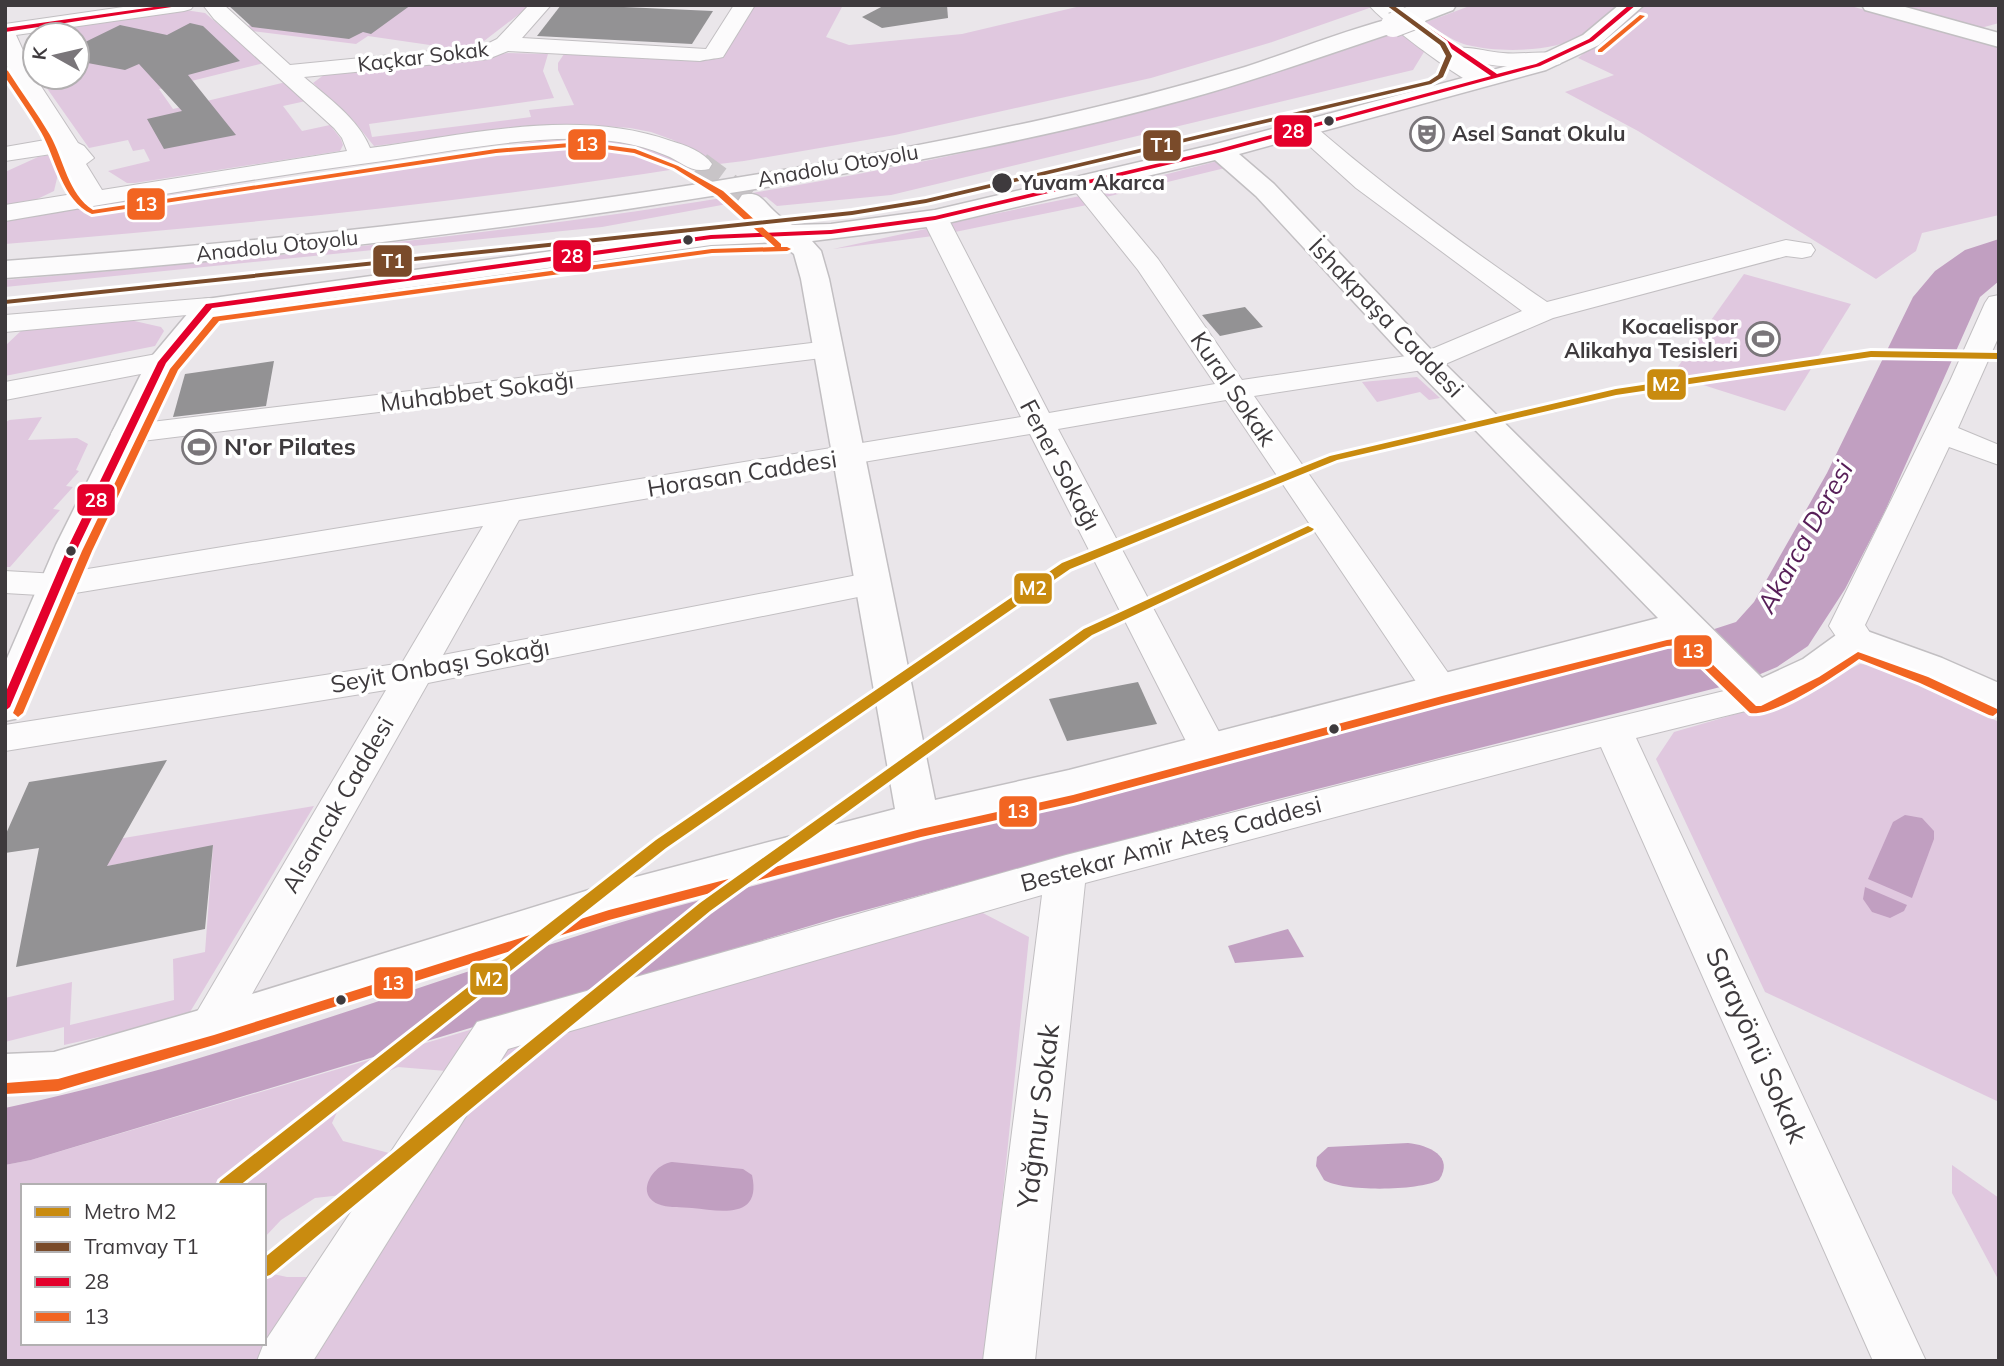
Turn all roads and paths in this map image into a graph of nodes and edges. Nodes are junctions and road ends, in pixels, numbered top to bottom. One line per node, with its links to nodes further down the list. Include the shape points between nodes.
1 (184, 5): 9 (street)
2 (213, 5): 15 (street)
3 (541, 5): 12 (street, Kaçkar Sokak)
4 (745, 5): 12 (street, via 707,53)
5 (1445, 5): 8 (main road, Anadolu Otoyolu)
6 (1633, 5): 13 (main road, via 1591,40)
7 (1873, 5): 10 (main road)
8 (1395, 12): 14 (street); 33 (main road, Anadolu Otoyolu, via 1159,85 897,143 435,214); 34 (main road, Anadolu Otoyolu, via 1295,59 1172,95 871,161 433,228 224,253)
9 (74, 13): 11 (street)
10 (1999, 40)
11 (7, 43): 17 (street)
12 (505, 44): 15 (street, Kaçkar Sokak, via 474,54)
13 (1552, 60): 14 (main road); 14 (street, via 1505,60)
14 (1471, 71): 16 (main road)
15 (287, 72): 20 (street, via 350,133)
16 (1303, 128): 18 (main road); 37 (street, via 1365,183)
17 (67, 145): 19 (street); 22 (street); 24 (street, via 78,151)
18 (1220, 151): 23 (main road); 41 (main road, İshakpaşa Caddesi, via 1265,190)
19 (5, 154)
20 (361, 157): 21 (street, via 538,133 588,131 635,136); 24 (street)
21 (700, 164)
22 (78, 175): 24 (street); 26 (street, via 65,193)
23 (1083, 185): 28 (main road); 42 (street, Kural Sokak, via 1148,265)
24 (104, 196): 26 (street)
25 (751, 201): 29 (main road, via 785,220); 30 (main road); 31 (main road, via 752,211 746,219)
26 (39, 208): 27 (street)
27 (5, 213)
28 (935, 218): 29 (main road); 44 (street, Fener Sokağı)
29 (831, 232): 30 (main road)
30 (787, 235): 31 (main road); 39 (main road, via 807,251)
31 (711, 236): 36 (main road)
32 (1802, 250): 37 (street, Horasan Caddesi, via 1786,248)
33 (5, 255)
34 (5, 270)
35 (1999, 303): 45 (street)
36 (209, 306): 38 (street); 40 (main road)
37 (1543, 312): 41 (street, Horasan Caddesi)
38 (5, 324)
39 (828, 350): 46 (street, Muhabbet Sokağı); 47 (main road)
40 (162, 362): 43 (street); 46 (main road)
41 (1426, 362): 42 (street, Horasan Caddesi); 53 (main road, İshakpaşa Caddesi)
42 (1234, 390): 44 (street, Horasan Caddesi); 56 (street, Kural Sokak)
43 (5, 391)
44 (1038, 422): 47 (street, Horasan Caddesi); 62 (street, Fener Sokağı)
45 (1939, 432): 48 (street); 54 (street, via 1847,626)
46 (126, 434): 52 (main road)
47 (850, 456): 49 (street, Horasan Caddesi); 51 (main road)
48 (1999, 456)
49 (508, 511): 52 (street, Horasan Caddesi); 55 (street, Alsancak Caddesi)
50 (5, 582): 52 (street, Horasan Caddesi)
51 (873, 583): 55 (street, Seyit Onbaşı Sokağı); 63 (main road)
52 (57, 585): 59 (main road)
53 (1692, 631): 56 (main road, via 1664,629); 57 (main road, İshakpaşa Caddesi)
54 (1856, 639): 57 (main road, Bestekar Amir Ateş Caddesi, via 1816,668); 58 (main road)
55 (414, 673): 61 (street, Seyit Onbaşı Sokağı); 65 (street, Alsancak Caddesi)
56 (1437, 685): 62 (main road)
57 (1750, 689): 60 (street, Bestekar Amir Ateş Caddesi)
58 (1999, 699)
59 (5, 708)
60 (1614, 730): 64 (street, Bestekar Amir Ateş Caddesi); 69 (street, Sarayönü Sokak)
61 (5, 738)
62 (1208, 747): 63 (main road)
63 (918, 819): 65 (main road, via 605,902)
64 (1066, 871): 67 (street, Bestekar Amir Ateş Caddesi, via 493,1035); 68 (street, Yağmur Sokak)
65 (209, 1027): 66 (main road, via 54,1072)
66 (5, 1074)
67 (284, 1361)
68 (1009, 1361)
69 (1900, 1361)

